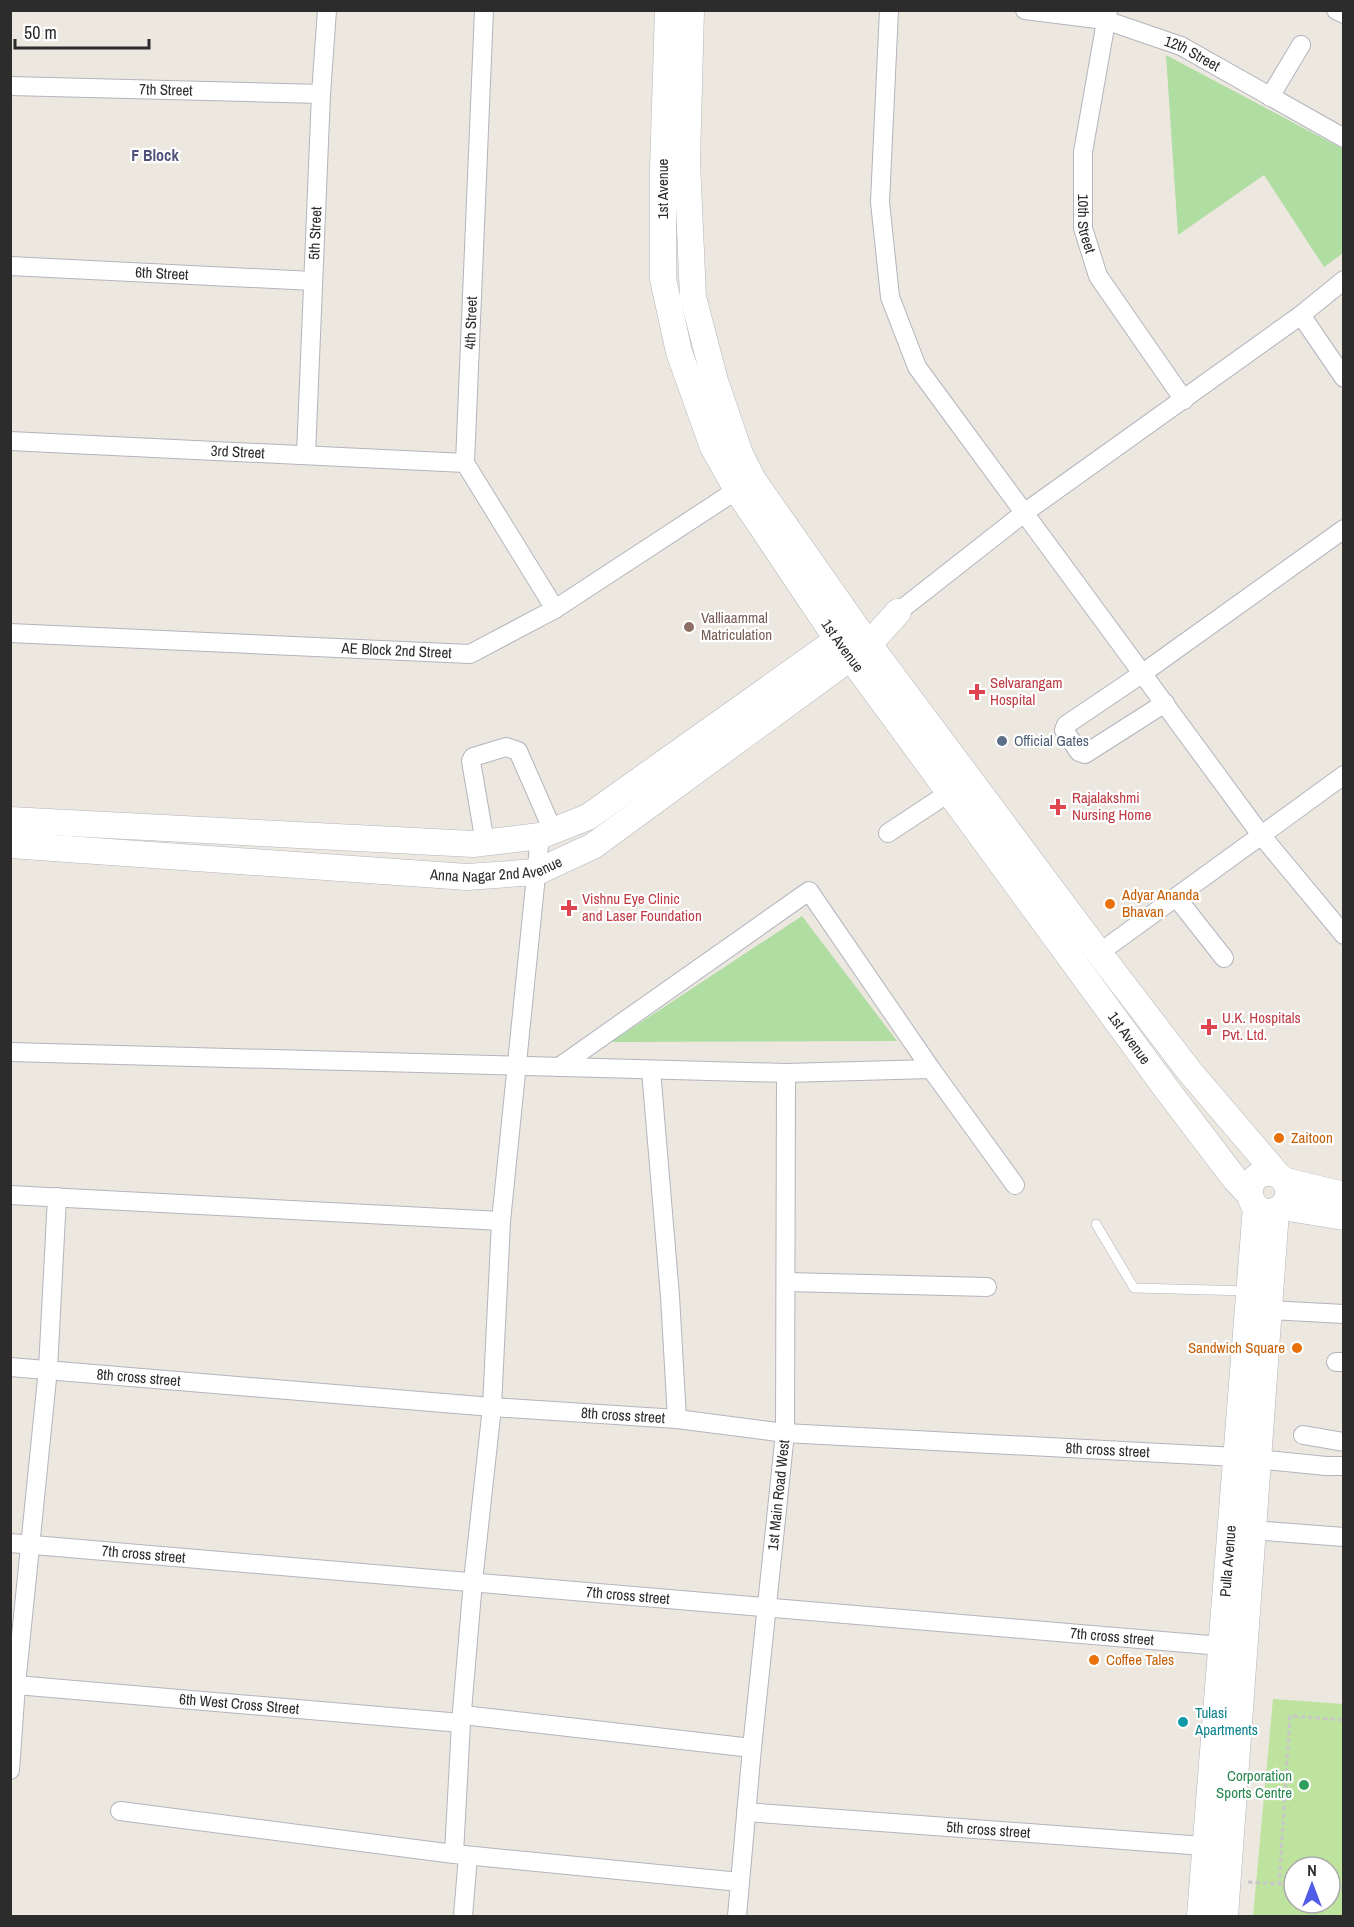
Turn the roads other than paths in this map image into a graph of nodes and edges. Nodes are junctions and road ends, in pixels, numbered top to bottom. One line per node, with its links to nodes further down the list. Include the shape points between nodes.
1 (327, 10): 12 (street, 5th Street)
2 (484, 10): 23 (street, 4th Street)
3 (668, 10): 24 (main road, 1st Avenue, via 663,279 679,352 712,447)
4 (691, 10): 24 (main road, 1st Avenue, via 687,161 693,297 715,381 740,454)
5 (889, 10): 25 (street, via 880,202 890,297 917,367)
6 (1025, 10): 9 (street, 12th Street)
7 (1336, 10): 8 (street)
8 (1344, 14)
9 (1107, 15): 13 (street, 12th Street, via 1181,46); 20 (street, 10th Street, via 1083,152 1083,228 1098,276)
10 (1301, 45): 13 (street)
11 (10, 86): 12 (street, 7th Street)
12 (321, 94): 16 (street, 5th Street)
13 (1270, 97): 14 (street, 12th Street)
14 (1344, 138)
15 (10, 266): 16 (street, 6th Street)
16 (313, 280): 22 (street, 5th Street)
17 (1344, 280): 18 (street)
18 (1301, 315): 19 (street); 20 (street)
19 (1344, 378)
20 (1184, 400): 25 (street)
21 (10, 441): 22 (street, 3rd Street)
22 (306, 455): 23 (street, 3rd Street)
23 (465, 463): 27 (street)
24 (745, 485): 27 (street, AE Block 2nd Street); 30 (main road, 1st Avenue)
25 (1024, 513): 28 (street); 31 (street)
26 (1344, 529): 31 (street)
27 (555, 609): 29 (street, AE Block 2nd Street, via 470,654)
28 (898, 612): 30 (main road, Anna Nagar 2nd Avenue)
29 (10, 633)
30 (853, 642): 34 (main road, 1st Avenue); 36 (main road, Anna Nagar 2nd Avenue, via 588,817); 41 (main road, Anna Nagar 2nd Avenue, via 593,846); 44 (main road, 1st Avenue)
31 (1143, 673): 32 (street); 32 (street, via 1066,725 1065,733 1079,752 1089,752)
32 (1165, 703): 38 (street)
33 (1344, 776): 38 (street)
34 (950, 792): 37 (street); 57 (main road, 1st Avenue, via 1235,1179)
35 (10, 820): 39 (main road, Anna Nagar 2nd Avenue)
36 (546, 833): 39 (main road, Anna Nagar 2nd Avenue); 39 (street, via 518,751 506,747 471,761); 41 (street)
37 (888, 833)
38 (1260, 835): 42 (street); 43 (street)
39 (485, 843)
40 (10, 845): 41 (main road, Anna Nagar 2nd Avenue, via 467,877)
41 (537, 872): 47 (street)
42 (1176, 897): 44 (street); 45 (street)
43 (1344, 935)
44 (1099, 953): 52 (main road, 1st Avenue, via 1190,1072)
45 (1224, 958)
46 (10, 1052): 47 (street)
47 (518, 1066): 48 (street); 59 (street)
48 (559, 1067): 49 (street, via 809,891); 50 (street)
49 (931, 1068): 51 (street); 53 (street)
50 (651, 1070): 51 (street); 69 (street)
51 (786, 1073): 61 (street, 1st Main Road West)
52 (1282, 1178): 55 (main road); 57 (main road, via 1289,1195); 57 (main road, via 1269,1172 1261,1174 1250,1186)
53 (1015, 1185)
54 (10, 1195): 56 (street)
55 (1344, 1196)
56 (57, 1197): 59 (street); 67 (street)
57 (1266, 1205): 58 (main road); 63 (main road, Pulla Avenue); 64 (main road, Pulla Avenue)
58 (1344, 1217)
59 (501, 1221): 68 (street)
60 (1096, 1224): 63 (lane, via 1134,1288)
61 (787, 1282): 62 (street); 70 (street, 1st Main Road West)
62 (987, 1287)
63 (1249, 1291): 74 (main road, Pulla Avenue)
64 (1269, 1310): 65 (street); 74 (main road, Pulla Avenue)
65 (1344, 1314)
66 (10, 1367): 67 (street, 8th cross street)
67 (48, 1369): 68 (street, 8th cross street); 79 (street)
68 (492, 1407): 69 (street, 8th cross street); 80 (street)
69 (677, 1419): 70 (street, 8th cross street)
70 (785, 1433): 74 (street, 8th cross street); 81 (street, 1st Main Road West)
71 (1303, 1435): 72 (street)
72 (1324, 1439): 73 (street); 75 (street)
73 (1344, 1442)
74 (1247, 1458): 75 (street, 8th cross street); 76 (main road, Pulla Avenue); 82 (main road, Pulla Avenue)
75 (1335, 1466)
76 (1252, 1530): 77 (street); 82 (main road, Pulla Avenue)
77 (1344, 1537)
78 (10, 1543): 79 (street, 7th cross street)
79 (32, 1544): 80 (street, 7th cross street); 83 (street)
80 (473, 1581): 81 (street, 7th cross street); 84 (street)
81 (766, 1607): 82 (street, 7th cross street); 85 (street, 1st Main Road West)
82 (1232, 1647): 89 (main road, Pulla Avenue); 90 (main road, Pulla Avenue)
83 (16, 1685): 84 (street, 6th West Cross Street); 86 (street)
84 (462, 1719): 85 (street, 6th West Cross Street); 91 (street)
85 (752, 1748): 88 (street, 1st Main Road West)
86 (10, 1770)
87 (120, 1812): 91 (street)
88 (746, 1812): 89 (street, 5th cross street); 92 (street, 1st Main Road West)
89 (1206, 1846): 90 (street, 5th cross street); 95 (main road, Pulla Avenue)
90 (1231, 1849): 96 (main road, Pulla Avenue)
91 (461, 1855): 92 (street); 93 (street)
92 (740, 1882): 94 (street, 1st Main Road West)
93 (463, 1917)
94 (737, 1917)
95 (1200, 1917)
96 (1225, 1917)

